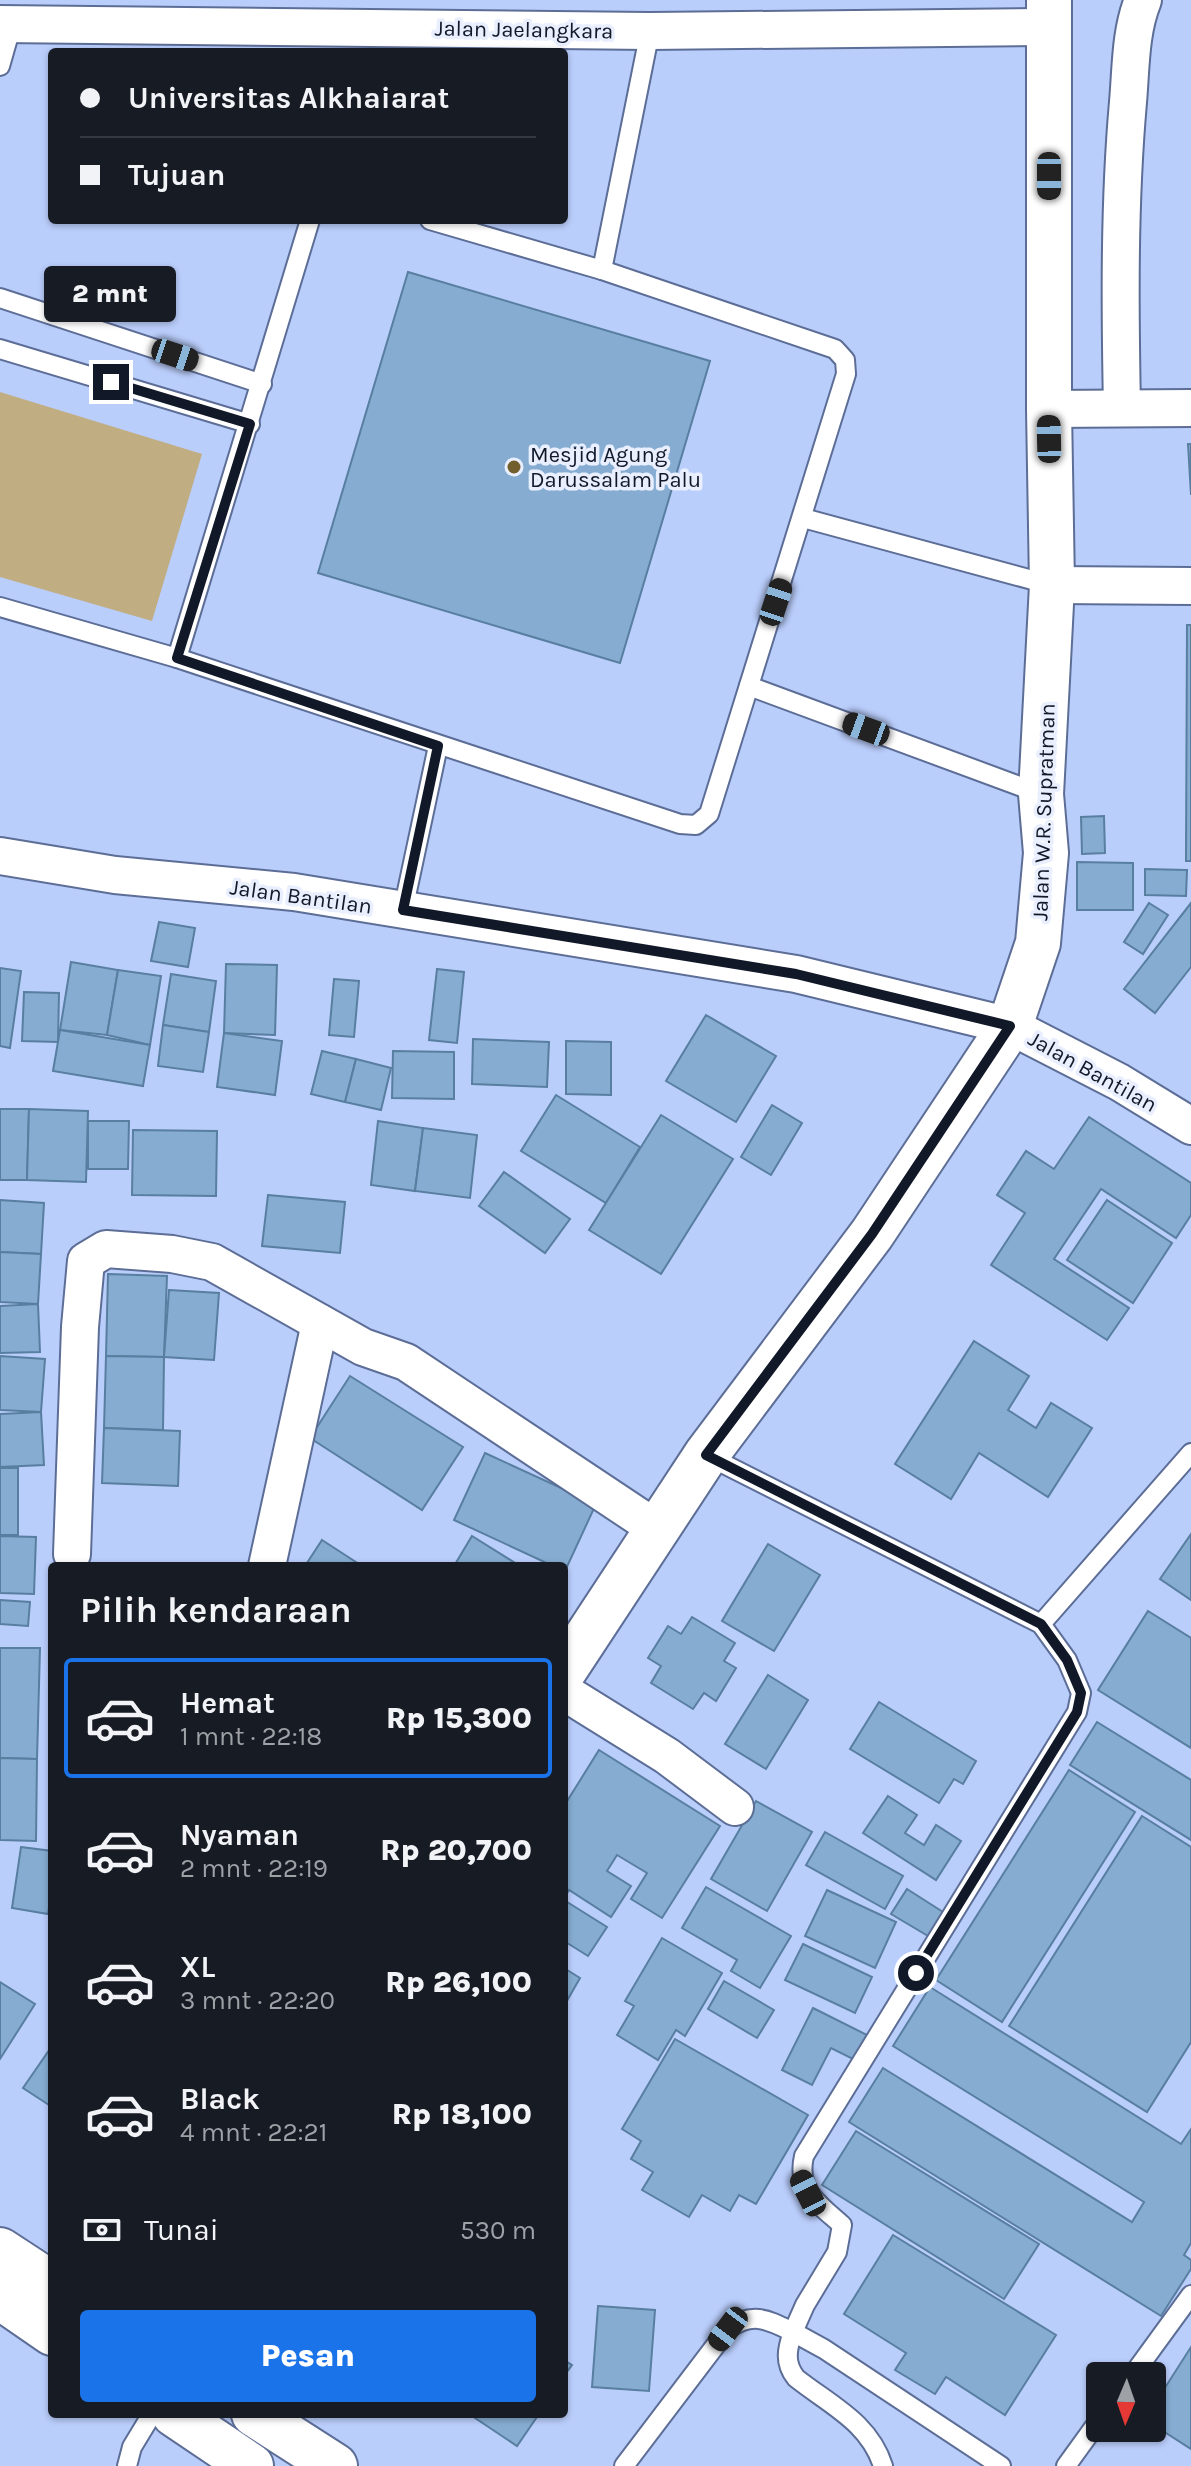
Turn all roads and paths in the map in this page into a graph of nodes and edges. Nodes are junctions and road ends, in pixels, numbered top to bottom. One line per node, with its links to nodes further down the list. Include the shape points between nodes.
1 (1143, 0): 12 (street, via 1135,23 1124,148)
2 (1049, 14): 4 (street, Jalan Jaelangkara); 14 (main road, Jalan W.R. Supratman)
3 (6, 24): 4 (street, Jalan Jaelangkara); 5 (lane)
4 (650, 31): 8 (lane)
5 (0, 66)
6 (309, 224): 11 (lane)
7 (444, 224): 8 (lane)
8 (602, 270): 16 (lane, via 835,349 845,360 846,374)
9 (0, 298): 11 (lane)
10 (0, 349): 15 (lane)
11 (262, 384): 15 (lane)
12 (1122, 408): 13 (street); 14 (street)
13 (1191, 408)
14 (1049, 409): 17 (main road, Jalan W.R. Supratman)
15 (250, 424): 20 (lane)
16 (803, 518): 17 (lane); 21 (lane)
17 (1052, 585): 18 (street); 23 (main road, Jalan W.R. Supratman)
18 (1191, 586)
19 (0, 607): 20 (lane)
20 (177, 658): 22 (lane)
21 (749, 686): 22 (lane, via 709,814 696,825); 23 (lane)
22 (438, 746): 25 (lane)
23 (1041, 794): 26 (main road, Jalan W.R. Supratman, via 1046,853 1038,943)
24 (0, 856): 25 (street, Jalan Bantilan)
25 (403, 910): 26 (street, Jalan Bantilan, via 796,974)
26 (1010, 1026): 27 (street, Jalan Bantilan); 30 (main road, Jalan W.R. Supratman, via 872,1234)
27 (1191, 1126)
28 (320, 1323): 31 (street, via 363,1347 406,1362); 32 (street, via 212,1262 106,1249 86,1261); 33 (street)
29 (1191, 1453): 34 (lane)
30 (706, 1455): 31 (main road, Jalan W.R. Supratman); 34 (lane)
31 (657, 1529): 35 (main road, Jalan W.R. Supratman)
32 (72, 1554)
33 (268, 1562)
34 (1041, 1624): 43 (lane, via 1067,1660 1081,1693 1077,1712 804,2156 801,2178 808,2193 842,2225 837,2252)
35 (568, 1665)
36 (568, 1694): 37 (street, via 667,1756)
37 (735, 1807)
38 (0, 2250): 39 (main road)
39 (48, 2281)
40 (1191, 2295): 44 (lane)
41 (0, 2297): 42 (main road)
42 (48, 2330)
43 (793, 2332): 52 (lane, via 753,2318 728,2329); 53 (lane, via 787,2349 789,2370 868,2435); 54 (lane)
44 (1142, 2362)
45 (150, 2418): 49 (lane)
46 (180, 2418): 50 (main road)
47 (260, 2418): 51 (main road)
48 (1086, 2438): 55 (lane)
49 (127, 2466)
50 (251, 2466)
51 (335, 2466)
52 (624, 2466)
53 (883, 2466)
54 (1001, 2466)
55 (1066, 2466)

